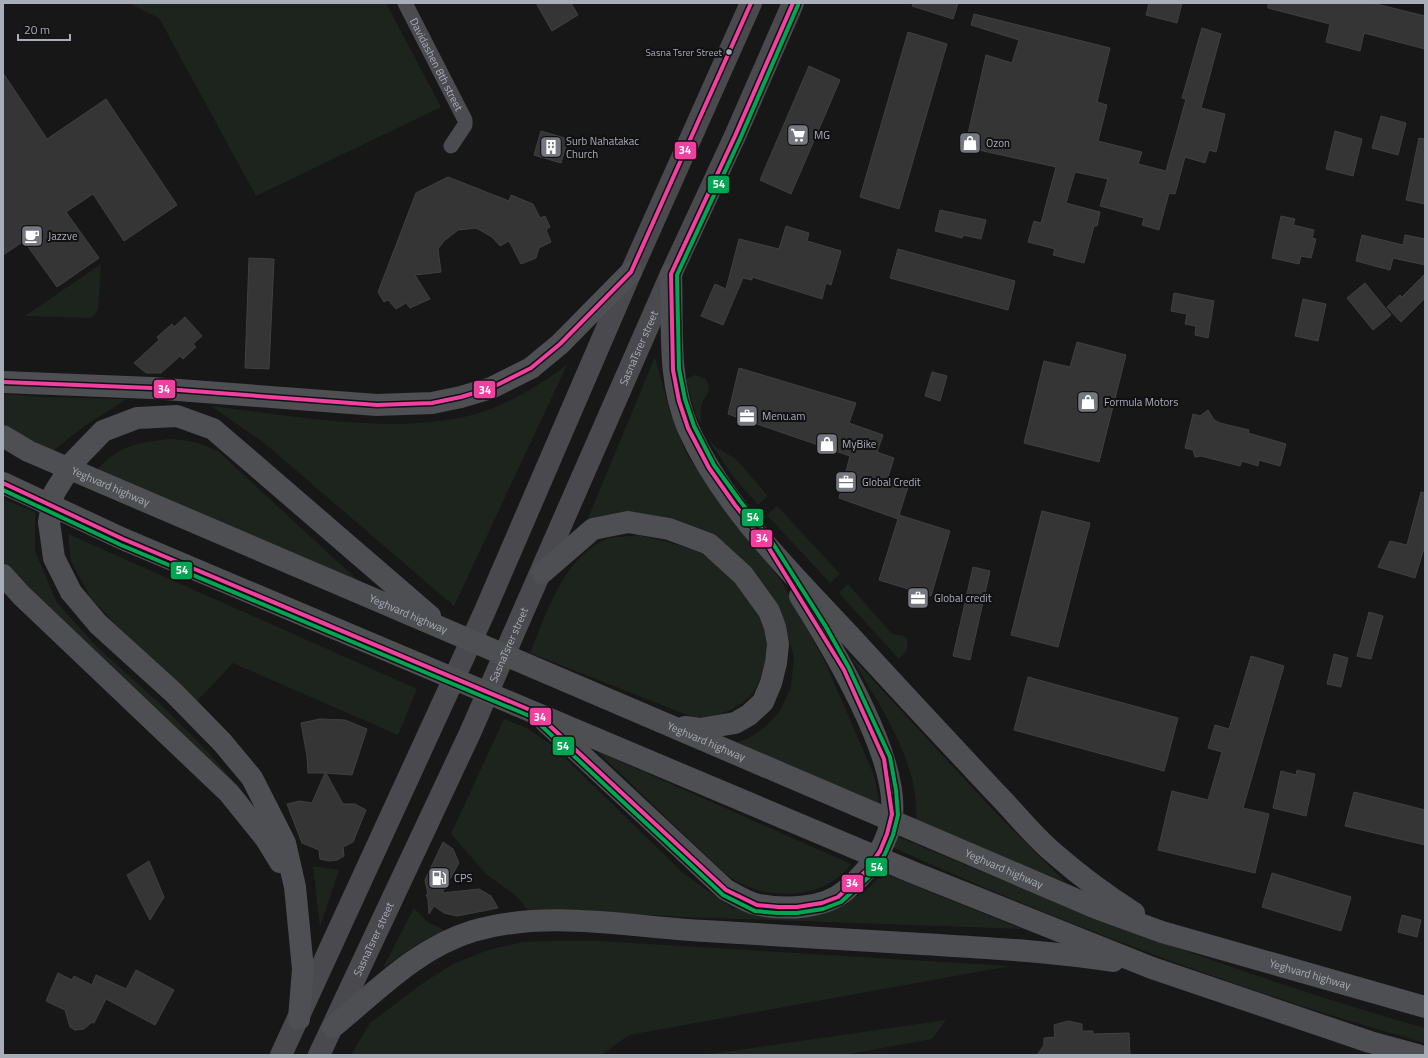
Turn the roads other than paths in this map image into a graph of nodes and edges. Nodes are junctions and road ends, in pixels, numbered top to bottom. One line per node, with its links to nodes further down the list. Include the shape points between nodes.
1 (405, 3): 4 (street, Davidashen 8th street, via 465,120 465,125)
2 (751, 3): 5 (main road)
3 (793, 3): 6 (main road)
4 (451, 146)
5 (631, 272): 7 (main road, via 560,344 530,368 491,388 432,403 377,405 152,388); 20 (main road, via 484,613)
6 (672, 274): 10 (main road, via 673,370 688,428 709,468); 11 (main road, SasnaTsrer street)
7 (3, 382)
8 (3, 436): 13 (main road, Yeghvard highway, via 28,451)
9 (3, 482): 14 (main road, via 123,539)
10 (767, 545): 14 (main road, via 844,670 884,760 892,814 887,834 880,851 867,870 838,897 822,903 778,907 757,905 726,890); 17 (main road, via 1053,852 1094,886)
11 (542, 573): 15 (main road, via 592,529 628,522 669,529 709,544 743,575 769,611 778,644 776,663 763,702 735,723 715,728 700,729); 21 (main road, SasnaTsrer street)
12 (3, 575): 16 (main road, via 229,793 266,839)
13 (448, 631): 15 (main road, Yeghvard highway); 16 (main road, via 213,429 176,416 137,418 103,431 74,461 54,493 49,522 54,558 70,592 98,624 180,699 222,742 252,778 285,843)
14 (534, 712): 18 (main road, via 912,872)
15 (666, 724): 17 (main road, Yeghvard highway, via 1096,908)
16 (295, 887): 20 (main road, via 303,969)
17 (1162, 932): 19 (main road, Yeghvard highway)
18 (1152, 968): 21 (main road, via 1081,956 1011,949 526,920 444,941 405,966); 24 (main road, via 1370,1042)
19 (1425, 1007)
20 (299, 1019): 22 (main road)
21 (333, 1027): 23 (main road, SasnaTsrer street)
22 (283, 1051)
23 (319, 1055)
24 (1418, 1055)

